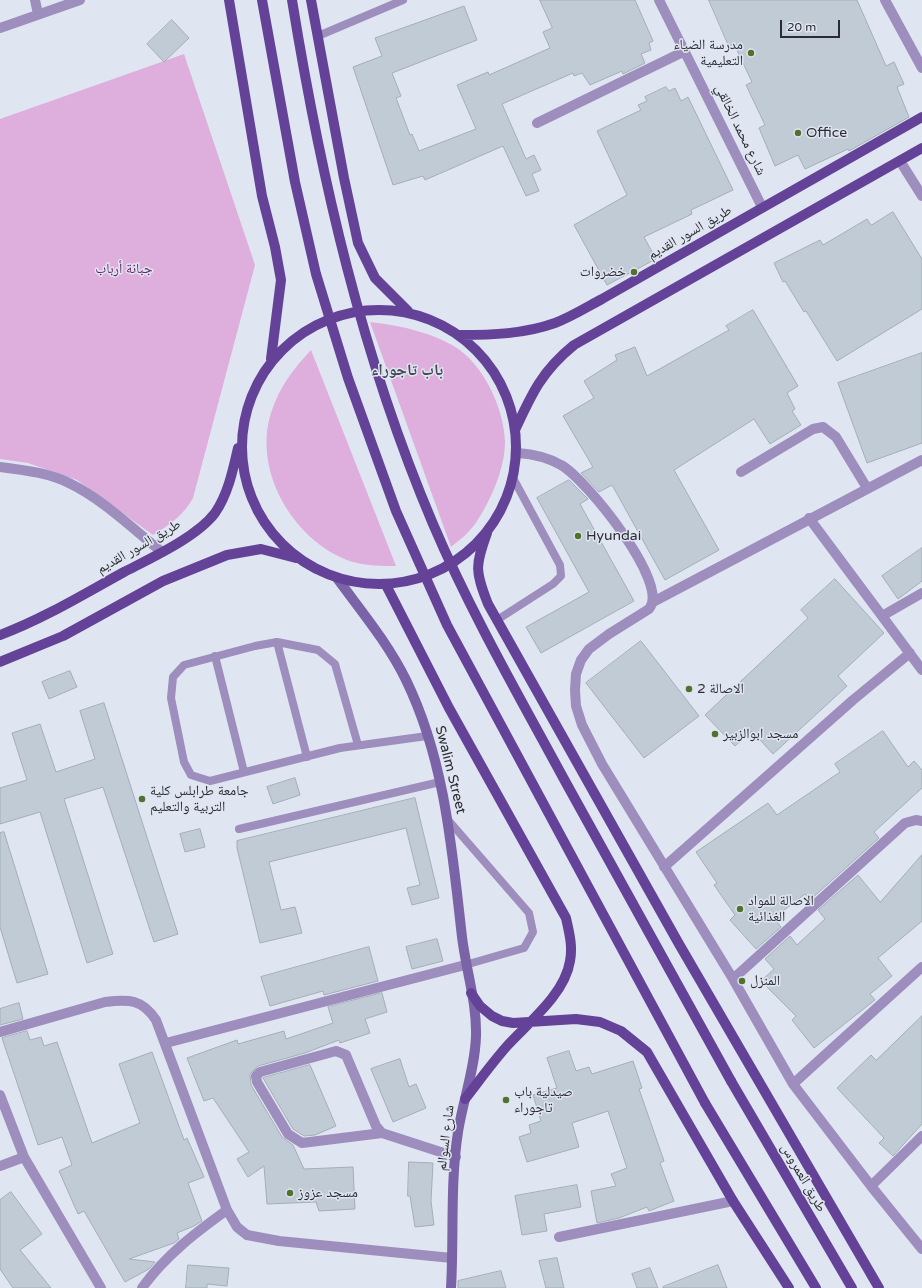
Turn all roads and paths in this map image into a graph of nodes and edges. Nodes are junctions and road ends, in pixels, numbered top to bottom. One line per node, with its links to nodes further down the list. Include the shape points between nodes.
1 (35, 0): 10 (street)
2 (80, 0): 10 (street)
3 (229, 0): 23 (main road, via 262,196 281,280)
4 (262, 0): 82 (main road, bridge, via 295,182 316,274 348,378 396,511 447,625 705,1103)
5 (292, 0): 83 (main road, طريق العمروس, bridge, via 314,124 344,259 384,393 433,523 486,638 731,1081)
6 (311, 0): 12 (main road)
7 (403, 0): 12 (lane)
8 (660, 0): 13 (street, شارع محمد الخالقي)
9 (885, 0): 14 (street)
10 (38, 14): 11 (street)
11 (0, 28)
12 (318, 36): 21 (main road, via 358,243 375,278)
13 (685, 51): 16 (street); 20 (street, شارع محمد الخالقي)
14 (922, 68)
15 (922, 117): 20 (main road, طريق السور القديم)
16 (537, 123)
17 (922, 148): 18 (main road)
18 (900, 161): 19 (street); 24 (main road, via 574,345 545,372)
19 (922, 196)
20 (762, 207): 22 (main road, طريق السور القديم, via 602,299 556,322 500,334)
21 (408, 311): 22 (main road); 23 (main road, via 358,310 310,326)
22 (460, 335): 24 (main road, via 487,361 505,393)
23 (271, 359): 25 (main road, via 256,383 246,408)
24 (515, 430): 26 (main road)
25 (241, 436): 34 (main road, طريق السور القديم, via 233,474 215,513 204,525); 35 (main road, via 243,471 253,505 272,534)
26 (518, 453): 30 (main road); 39 (street, via 535,454 562,465 585,485 622,530 648,580)
27 (922, 460): 31 (street)
28 (0, 467): 34 (street, via 24,470 70,483 86,492)
29 (741, 472): 31 (street, via 813,429 823,427 836,437)
30 (513, 478): 33 (main road, via 503,506); 41 (lane, via 560,565 561,576 553,584)
31 (867, 488): 32 (street)
32 (810, 518): 39 (street); 40 (street)
33 (488, 531): 37 (main road, via 460,558 425,577); 41 (main road, via 478,559 479,580)
34 (162, 552): 42 (main road, طريق السور القديم)
35 (298, 558): 36 (main road); 46 (main road, via 261,549 227,555 170,578 63,636)
36 (336, 578): 37 (main road); 48 (main road, Swalim Street, via 395,659 416,702)
37 (386, 585): 61 (main road, via 449,708 566,918 570,938 570,961 564,978)
38 (922, 593): 40 (street)
39 (653, 602): 56 (street, via 652,607 646,612 589,649 581,660 576,674 575,690 576,706 582,725 602,764)
40 (882, 616): 44 (street)
41 (497, 620): 84 (main road, via 679,944)
42 (0, 635)
43 (277, 642): 45 (lane); 49 (lane, via 318,650 335,664); 50 (lane)
44 (910, 653): 47 (street); 56 (street)
45 (215, 656): 51 (lane); 51 (lane, via 184,665 173,677 171,698 184,762 191,775 210,781)
46 (0, 662)
47 (922, 670)
48 (427, 736): 49 (lane); 52 (main road, Swalim Street)
49 (358, 745): 50 (lane)
50 (307, 757): 51 (lane)
51 (244, 772)
52 (440, 782): 53 (main road, Swalim Street); 55 (lane)
53 (448, 821): 57 (main road, Swalim Street); 57 (lane, via 529,913 533,932 524,948)
54 (922, 821): 59 (street, via 905,823)
55 (239, 829)
56 (664, 867): 59 (street)
57 (465, 965): 60 (main road, Swalim Street); 63 (street)
58 (922, 967): 64 (street)
59 (733, 980): 64 (street)
60 (471, 992): 61 (main road, via 480,1006 492,1016 513,1024); 66 (main road, شارع السوالم, via 476,1038)
61 (532, 1022): 66 (main road, via 508,1046); 73 (main road, via 576,1019 600,1022 621,1031 647,1052)
62 (0, 1032): 63 (street, via 105,1002 122,1000 135,1001 150,1011)
63 (166, 1043): 74 (street)
64 (793, 1084): 72 (street)
65 (0, 1095): 69 (street)
66 (465, 1099): 70 (main road, شارع السوالم)
67 (382, 1133): 67 (street, via 376,1126 346,1055 341,1052 336,1051 260,1072 256,1076 257,1082 288,1134 296,1141 302,1143); 70 (street)
68 (922, 1136): 72 (street)
69 (24, 1157): 71 (street); 78 (street)
70 (456, 1157): 77 (main road, شارع السوالم)
71 (0, 1166)
72 (871, 1186): 76 (street)
73 (733, 1201): 75 (street); 81 (main road)
74 (227, 1210): 77 (street, via 237,1227 248,1236); 79 (street, via 190,1237 152,1274)
75 (559, 1237)
76 (922, 1249)
77 (452, 1258): 80 (main road, شارع السوالم)
78 (101, 1288)
79 (142, 1288)
80 (451, 1288)
81 (789, 1288)
82 (816, 1288)
83 (852, 1288)
84 (879, 1288)

